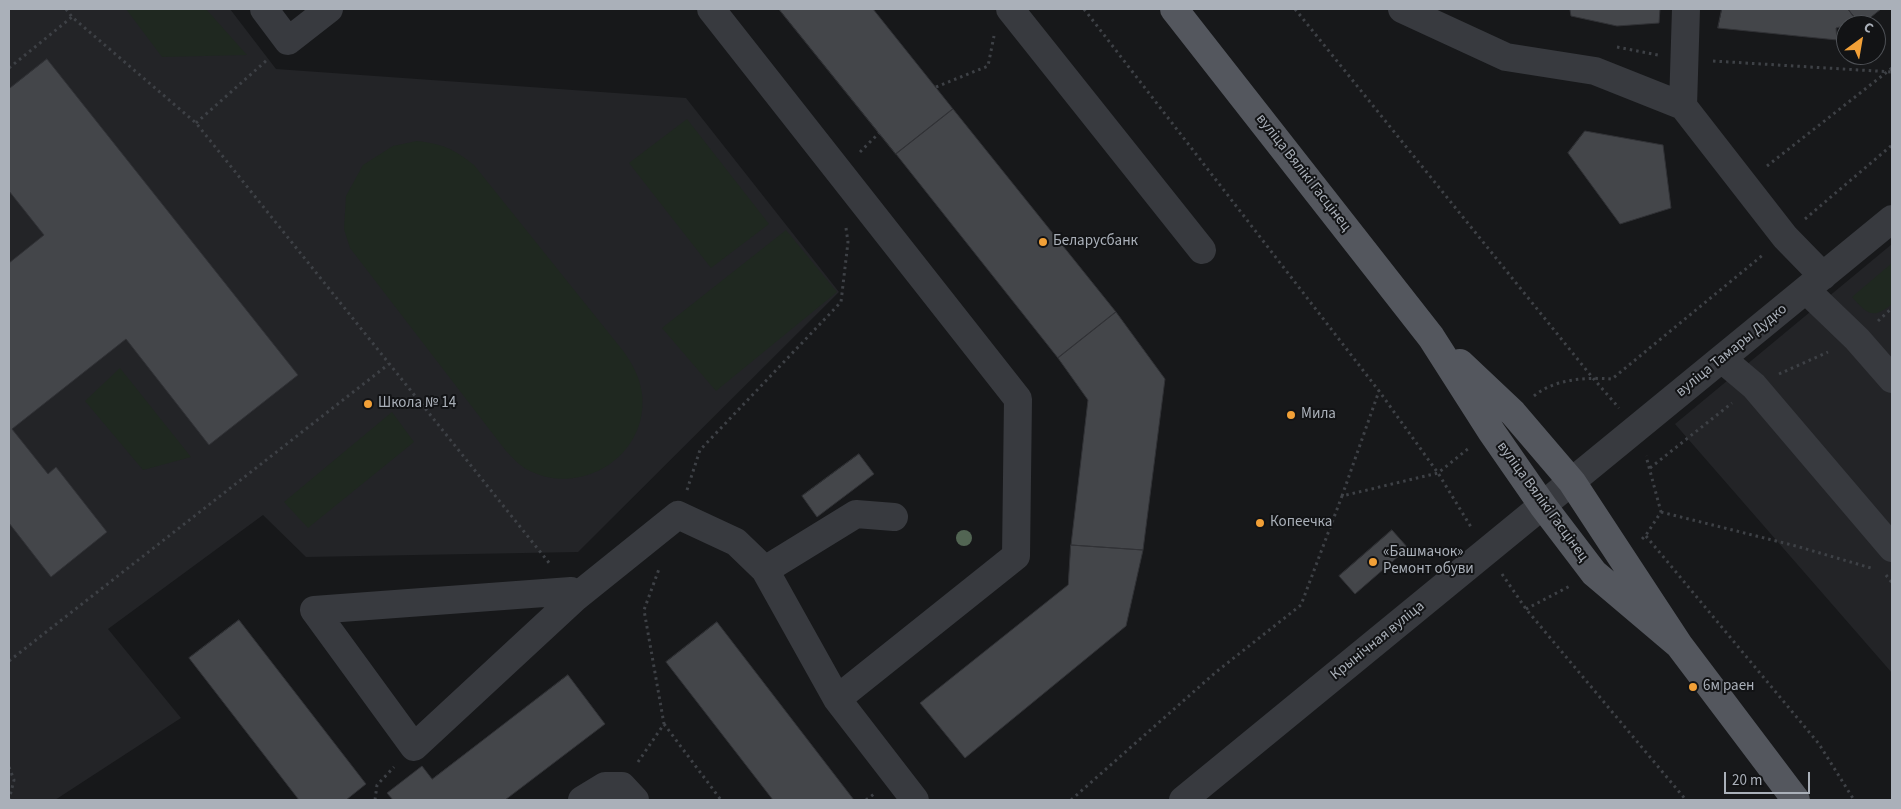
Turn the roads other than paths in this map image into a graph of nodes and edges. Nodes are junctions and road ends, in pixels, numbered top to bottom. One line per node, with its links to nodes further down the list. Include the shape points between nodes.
1 (264, 9): 2 (street, via 288,41)
2 (329, 9)
3 (712, 9): 22 (street, via 1018,399 1016,556)
4 (1174, 9): 12 (main road, вуліца Вялікі Гасцінец)
5 (1402, 9): 8 (street, via 1506,57 1595,71)
6 (1686, 9): 8 (street)
7 (1003, 18): 10 (street)
8 (1683, 106): 11 (street, via 1785,236)
9 (1892, 219): 11 (street, вуліца Тамары Дудко)
10 (1202, 250)
11 (1814, 283): 13 (street, вуліца Тамары Дудко); 14 (street)
12 (1431, 337): 15 (main road, вуліца Вялікі Гасцінец, via 1514,413); 16 (main road, вуліца Вялікі Гасцінец)
13 (1722, 359): 15 (street, вуліца Тамары Дудко); 18 (street, via 1754,386)
14 (1892, 379)
15 (1572, 482): 16 (street, Крынічная вуліца); 21 (main road, вуліца Вялікі Гасцінец)
16 (1543, 506): 21 (main road, вуліца Вялікі Гасцінец, via 1594,573); 26 (street, Крынічная вуліца)
17 (894, 517): 19 (street, via 856,514)
18 (1892, 548)
19 (765, 570): 20 (street, via 736,542 678,516); 22 (street)
20 (574, 594): 20 (street, via 414,747 314,610)
21 (1679, 645): 27 (main road, вуліца Вялікі Гасцінец)
22 (837, 700): 25 (street)
23 (628, 793): 24 (street, via 605,786)
24 (582, 800)
25 (915, 800)
26 (1183, 800)
27 (1796, 800)

